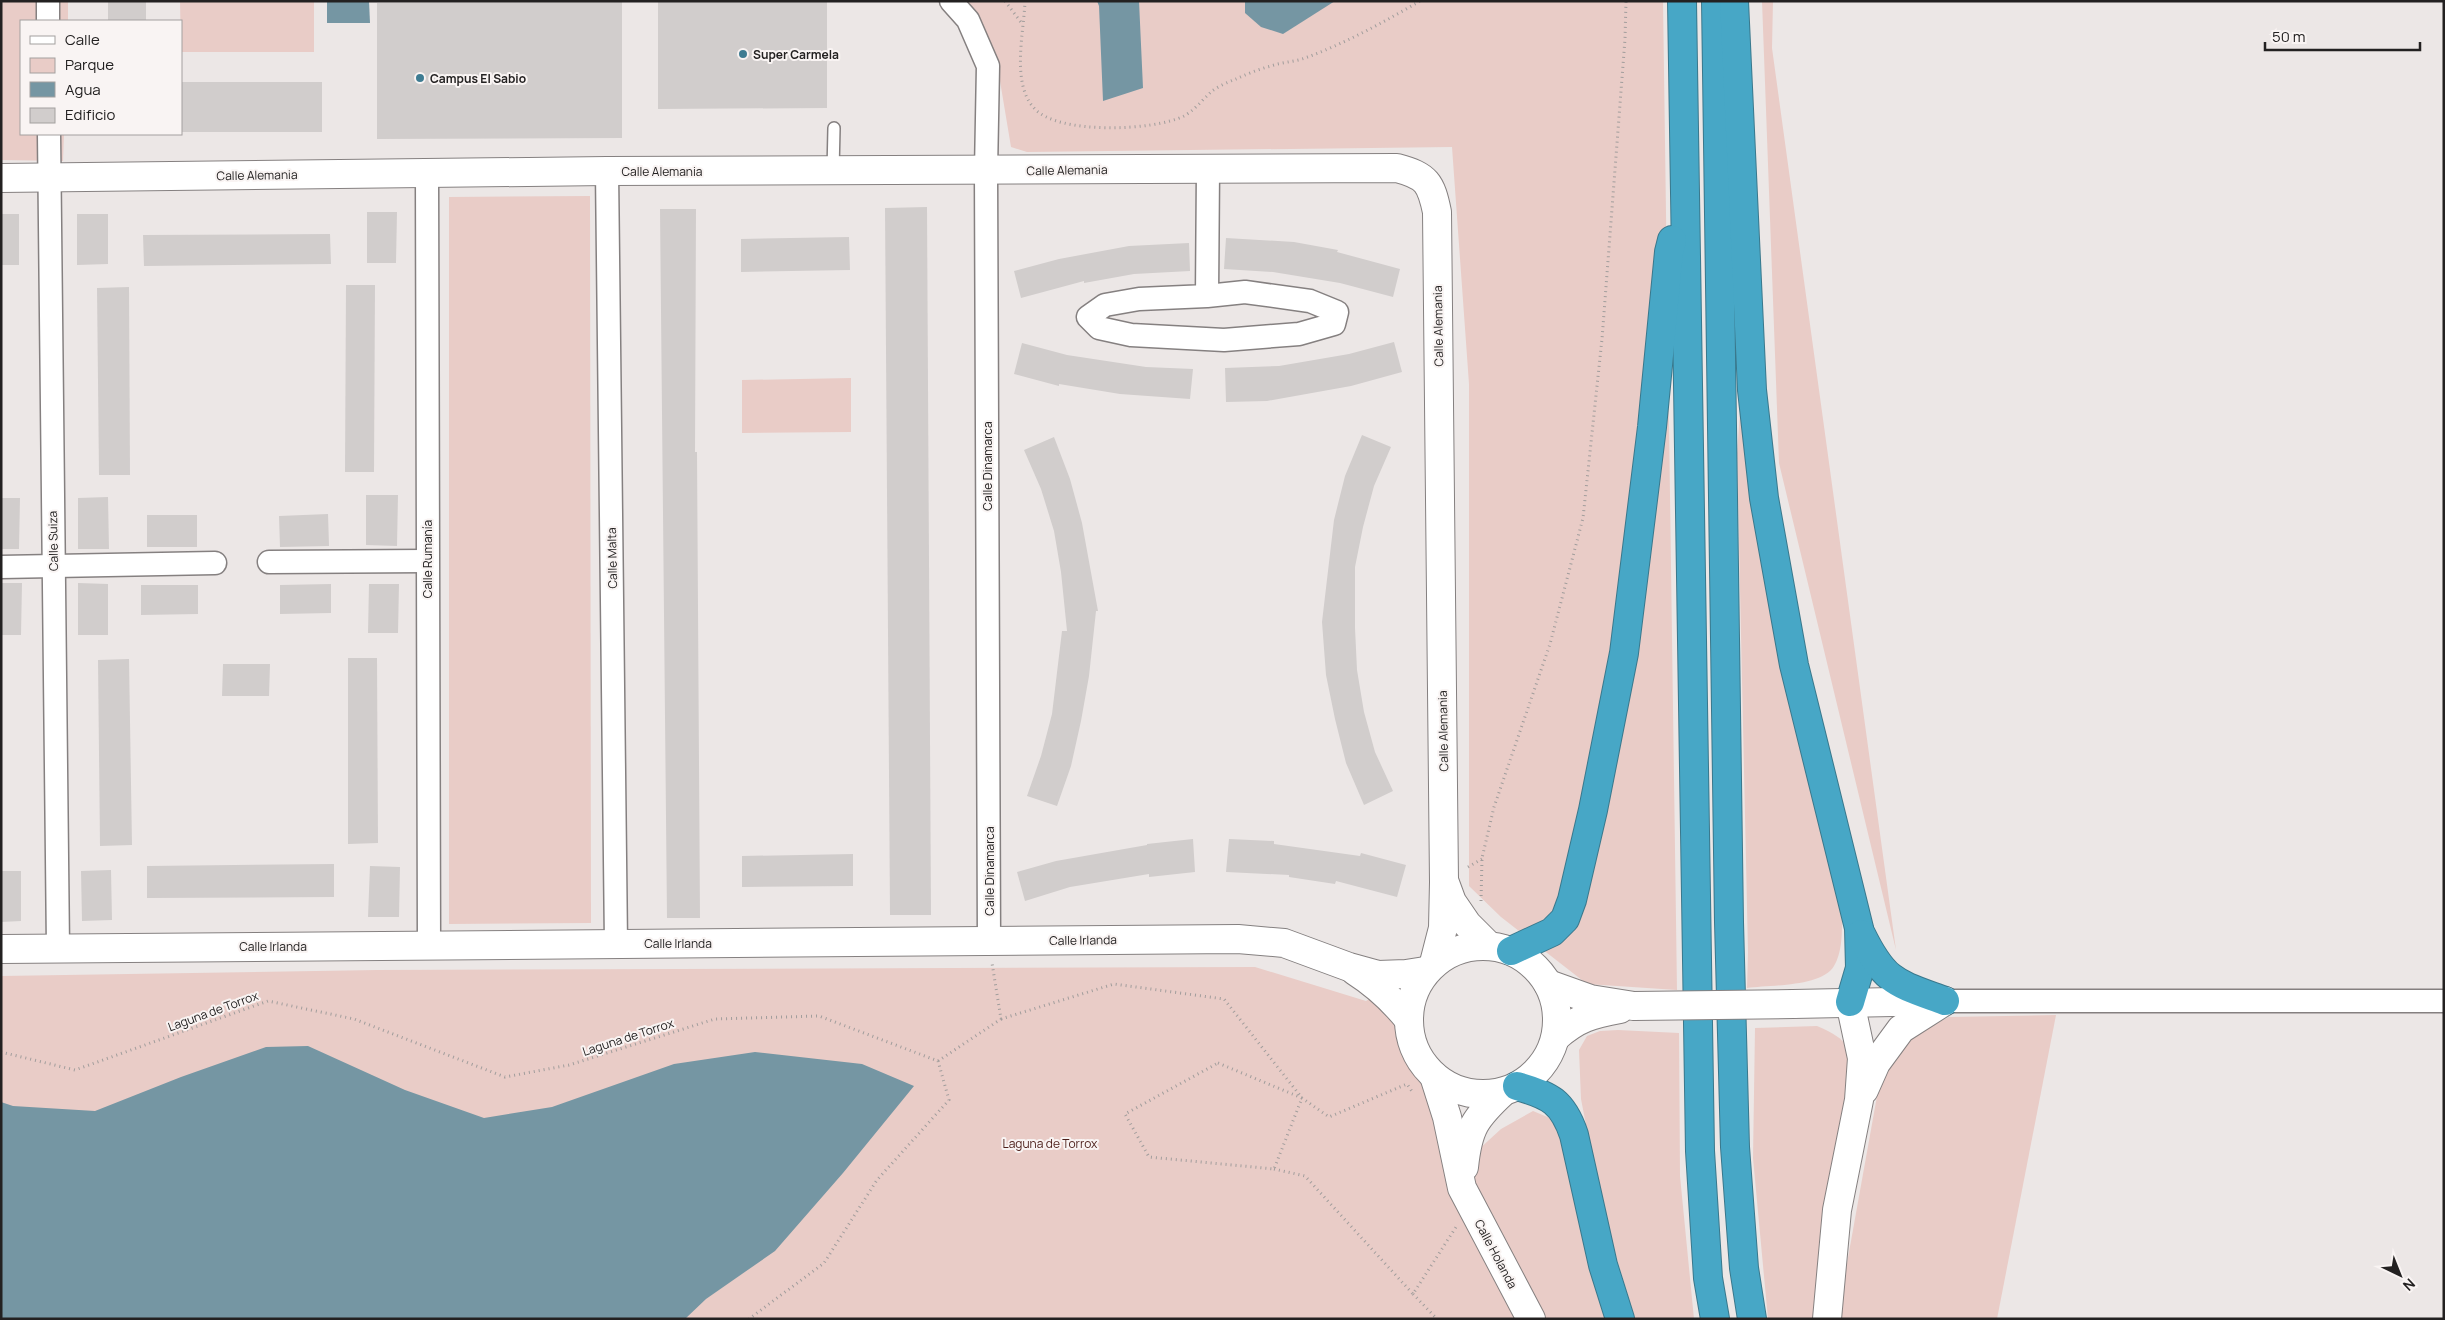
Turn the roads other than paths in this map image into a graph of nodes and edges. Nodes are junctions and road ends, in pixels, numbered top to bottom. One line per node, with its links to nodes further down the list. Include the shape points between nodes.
1 (48, 1): 6 (street)
2 (951, 1): 12 (street, Calle Dinamarca, via 968,20 988,66)
3 (1682, 1): 16 (highway)
4 (1716, 1): 47 (highway, via 1734,1108 1744,1268)
5 (1734, 1): 24 (highway, via 1752,390 1764,498 1794,665)
6 (48, 20)
7 (834, 128): 11 (lane)
8 (49, 135): 14 (street, Calle Suiza)
9 (1208, 169): 12 (street, Calle Alemania); 17 (street); 23 (street, Calle Alemania, via 1397,168 1416,173 1432,188 1436,212)
10 (607, 171): 11 (street, Calle Alemania); 13 (street, Calle Alemania); 26 (street, Calle Malta)
11 (834, 171): 12 (street, Calle Alemania)
12 (986, 171): 25 (street, Calle Dinamarca)
13 (427, 173): 14 (street, Calle Alemania); 18 (street, Calle Rumanía)
14 (49, 177): 15 (street, Calle Alemania); 21 (street, Calle Suiza)
15 (1, 178)
16 (1684, 200): 27 (highway, via 1668,252 1652,427 1627,633 1572,900 1564,919 1552,932); 46 (highway, via 1700,1151 1708,1278)
17 (1206, 296): 17 (street, via 1245,292 1310,301 1337,312 1334,324 1299,334 1224,340 1131,335 1100,328 1088,317 1105,306 1139,299)
18 (426, 561): 19 (street); 28 (street, Calle Rumanía)
19 (269, 562)
20 (215, 563): 21 (street)
21 (54, 566): 22 (street); 29 (street, Calle Suiza)
22 (1, 567)
23 (1444, 882): 27 (street, Calle Alemania, via 1452,902 1467,924); 32 (street, Calle Alemania, via 1443,928)
24 (1858, 928): 34 (highway, via 1860,968); 35 (highway, via 1874,961 1895,983)
25 (989, 941): 26 (street, Calle Irlanda); 31 (street, Calle Irlanda, via 1238,939 1284,943)
26 (616, 944): 28 (street, Calle Irlanda)
27 (1494, 944): 32 (street, via 1467,947); 33 (street, via 1532,964)
28 (429, 945): 29 (street, Calle Irlanda)
29 (58, 948): 30 (street, Calle Irlanda)
30 (1, 949)
31 (1349, 967): 32 (street, Calle Irlanda, via 1378,974 1406,974); 38 (street, Calle Irlanda, via 1374,982)
32 (1429, 967): 38 (street, via 1411,1002)
33 (1548, 984): 37 (street, via 1590,1000); 39 (street, via 1558,1019)
34 (1850, 1002): 35 (street); 37 (street, bridge); 42 (street, via 1862,1058)
35 (1945, 1002): 36 (street); 42 (street, via 1901,1029 1876,1063)
36 (2444, 1002)
37 (1634, 1006): 39 (street, via 1592,1014 1571,1023)
38 (1409, 1020): 40 (street, via 1411,1039 1418,1057)
39 (1556, 1038): 41 (street, via 1548,1057 1534,1074)
40 (1434, 1076): 41 (street, via 1464,1092 1483,1094); 43 (street, Calle Holanda, via 1447,1117)
41 (1510, 1089): 43 (street, via 1475,1121 1468,1136); 45 (highway, via 1534,1090 1553,1100 1567,1114 1603,1265)
42 (1859, 1100): 48 (street, via 1837,1210)
43 (1460, 1210): 44 (street, Calle Holanda)
44 (1531, 1319)
45 (1620, 1319)
46 (1715, 1319)
47 (1752, 1319)
48 (1827, 1319)

